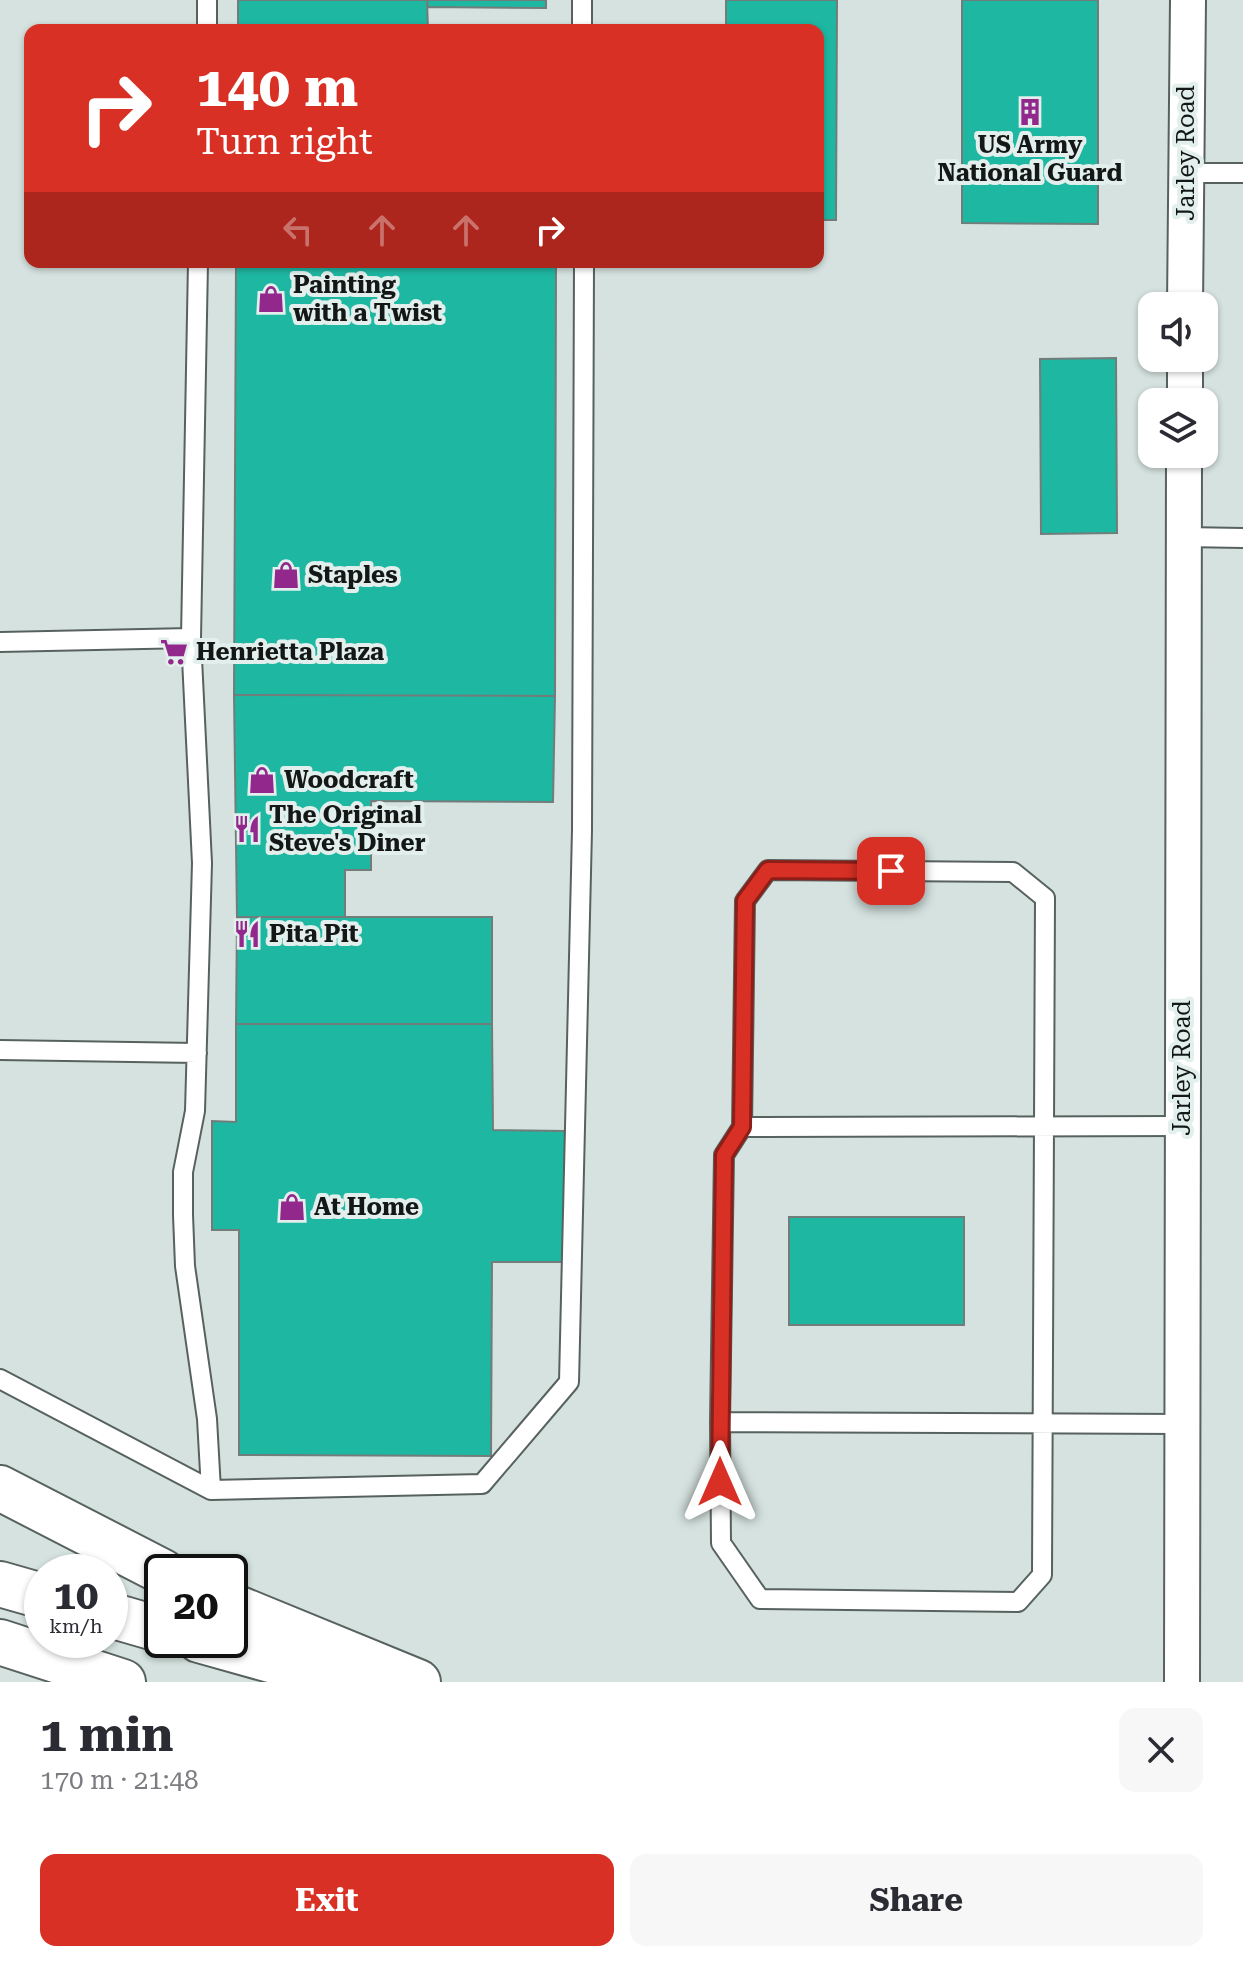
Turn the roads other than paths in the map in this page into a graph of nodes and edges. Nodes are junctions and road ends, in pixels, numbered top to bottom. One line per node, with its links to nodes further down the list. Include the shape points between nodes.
1 (207, 0): 4 (lane)
2 (582, 0): 5 (lane)
3 (1188, 0): 6 (street, Jarley Road)
4 (207, 24)
5 (582, 24)
6 (1186, 173): 7 (lane); 10 (street, Jarley Road)
7 (1243, 173)
8 (198, 268): 14 (lane)
9 (584, 268): 26 (lane, via 581,846 569,1382 482,1484)
10 (1185, 292)
11 (1184, 468): 12 (street, Jarley Road)
12 (1184, 537): 13 (lane); 19 (street, Jarley Road)
13 (1243, 538)
14 (191, 638): 15 (lane); 17 (lane, via 202,863)
15 (0, 642)
16 (0, 1050): 17 (lane)
17 (197, 1053): 26 (lane, via 183,1215)
18 (1047, 1124): 19 (lane); 20 (lane); 20 (lane, via 1045,898 1013,872 768,870 745,901); 23 (lane)
19 (1182, 1126): 24 (street, Jarley Road)
20 (742, 1127): 22 (lane, via 724,1155)
21 (0, 1379): 26 (lane)
22 (720, 1422): 23 (lane); 23 (lane, via 721,1543 760,1599 1018,1602 1042,1575)
23 (1045, 1424): 24 (lane)
24 (1182, 1424): 36 (street, Jarley Road)
25 (0, 1488): 27 (highway)
26 (211, 1490)
27 (144, 1562)
28 (0, 1584): 29 (highway)
29 (24, 1591)
30 (248, 1612): 35 (highway)
31 (0, 1642): 33 (highway)
32 (248, 1654): 34 (highway)
33 (123, 1682)
34 (349, 1682)
35 (418, 1682)
36 (1182, 1682)

